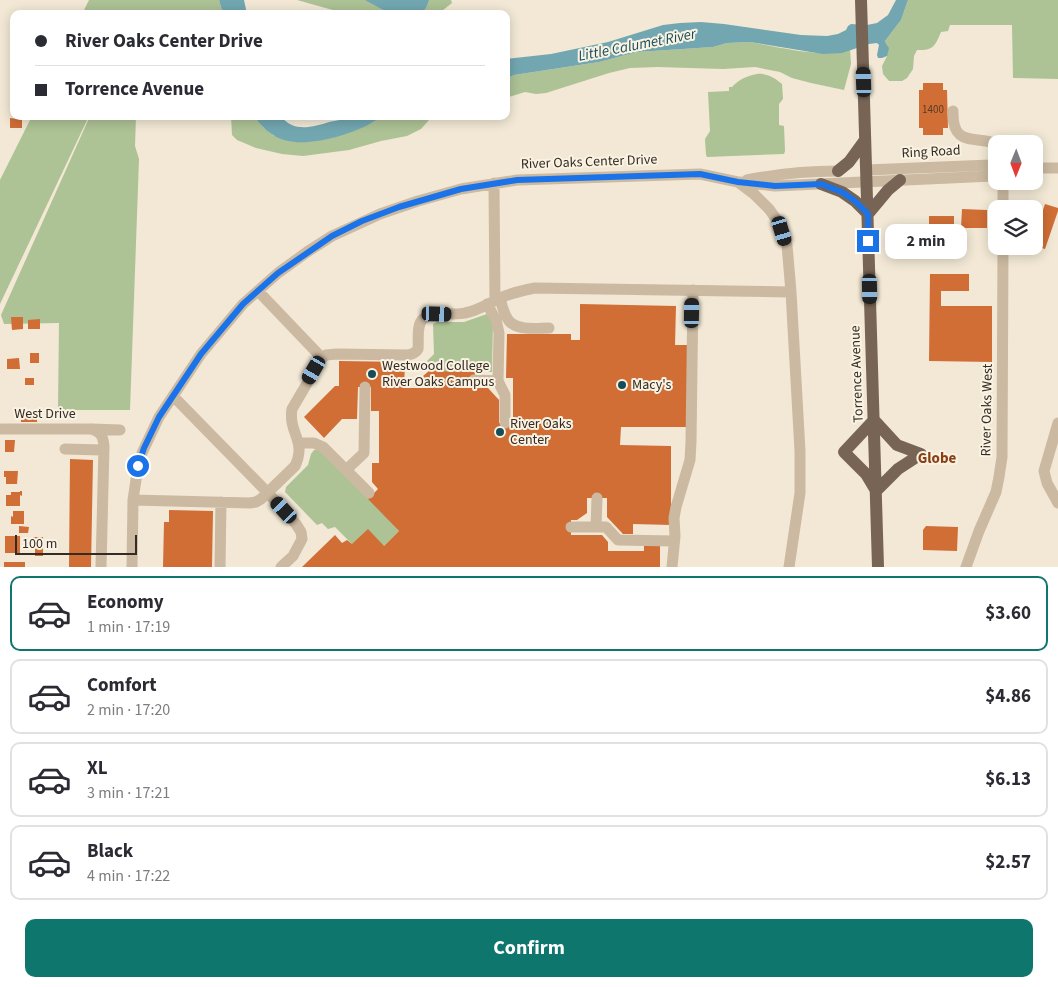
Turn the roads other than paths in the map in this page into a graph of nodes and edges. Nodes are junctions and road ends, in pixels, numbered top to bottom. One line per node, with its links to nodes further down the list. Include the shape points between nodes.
1 (861, 0): 3 (main road, Torrence Avenue)
2 (952, 111): 4 (street, via 954,125 960,135)
3 (865, 140): 8 (main road); 9 (main road, Torrence Avenue)
4 (988, 142)
5 (988, 165): 9 (street, Ring Road)
6 (1043, 168): 7 (street)
7 (1058, 168)
8 (838, 171): 12 (street, via 770,175)
9 (866, 176): 11 (street, Ring Road); 14 (street); 15 (main road, Torrence Avenue)
10 (988, 176): 11 (street, Ring Road)
11 (900, 180): 15 (main road)
12 (738, 182): 13 (street, River Oaks Center Drive, via 703,174 680,174); 14 (street, via 775,186); 19 (street, River Oaks Center Drive, via 754,194 778,222 787,245)
13 (494, 183): 18 (street, River Oaks Center Drive, via 418,201 362,221 307,252); 20 (street)
14 (821, 184): 15 (main road, via 842,192)
15 (868, 214): 27 (main road, Torrence Avenue)
16 (1003, 255): 54 (street, River Oaks West, via 1000,477)
17 (693, 290): 19 (street); 20 (street, via 535,288); 46 (street, via 690,460 676,507)
18 (258, 291): 22 (street); 26 (street, River Oaks Center Drive, via 201,354)
19 (792, 292): 52 (street, River Oaks Center Drive, via 800,481)
20 (494, 301): 21 (street, via 514,326); 22 (street, via 466,313 424,318 420,322 418,349 413,354 337,354); 24 (street, via 499,333)
21 (549, 328)
22 (322, 358): 33 (street, via 292,409 292,424)
23 (474, 380): 24 (street)
24 (498, 381): 28 (street, via 505,395)
25 (365, 387): 36 (street, via 364,453)
26 (173, 396): 38 (street); 41 (street, River Oaks Center Drive, via 142,453)
27 (874, 420): 37 (main road, Torrence Avenue); 37 (main road, via 844,452 866,474); 37 (main road, via 897,445 921,454 898,469)
28 (505, 423)
29 (1058, 423): 43 (street, via 1044,471)
30 (0, 429): 31 (street, West Drive)
31 (91, 429): 32 (street, West Drive); 35 (street, West Drive, via 102,436)
32 (120, 430)
33 (300, 443): 36 (street, via 323,446); 38 (street, via 300,456 295,466)
34 (65, 449): 35 (street)
35 (104, 450): 47 (street)
36 (346, 470): 39 (street)
37 (876, 491): 53 (main road, Torrence Avenue)
38 (268, 493): 42 (street, via 256,502); 50 (street, via 301,532 299,546)
39 (369, 493)
40 (597, 498): 45 (street)
41 (133, 500): 42 (street); 48 (street, River Oaks Center Drive)
42 (220, 502): 49 (street)
43 (1058, 503)
44 (571, 527): 45 (street)
45 (596, 527): 46 (street, via 606,527 618,540)
46 (674, 540): 51 (street)
47 (101, 567)
48 (132, 567)
49 (220, 567)
50 (281, 567)
51 (672, 567)
52 (789, 567)
53 (878, 567)
54 (966, 567)

